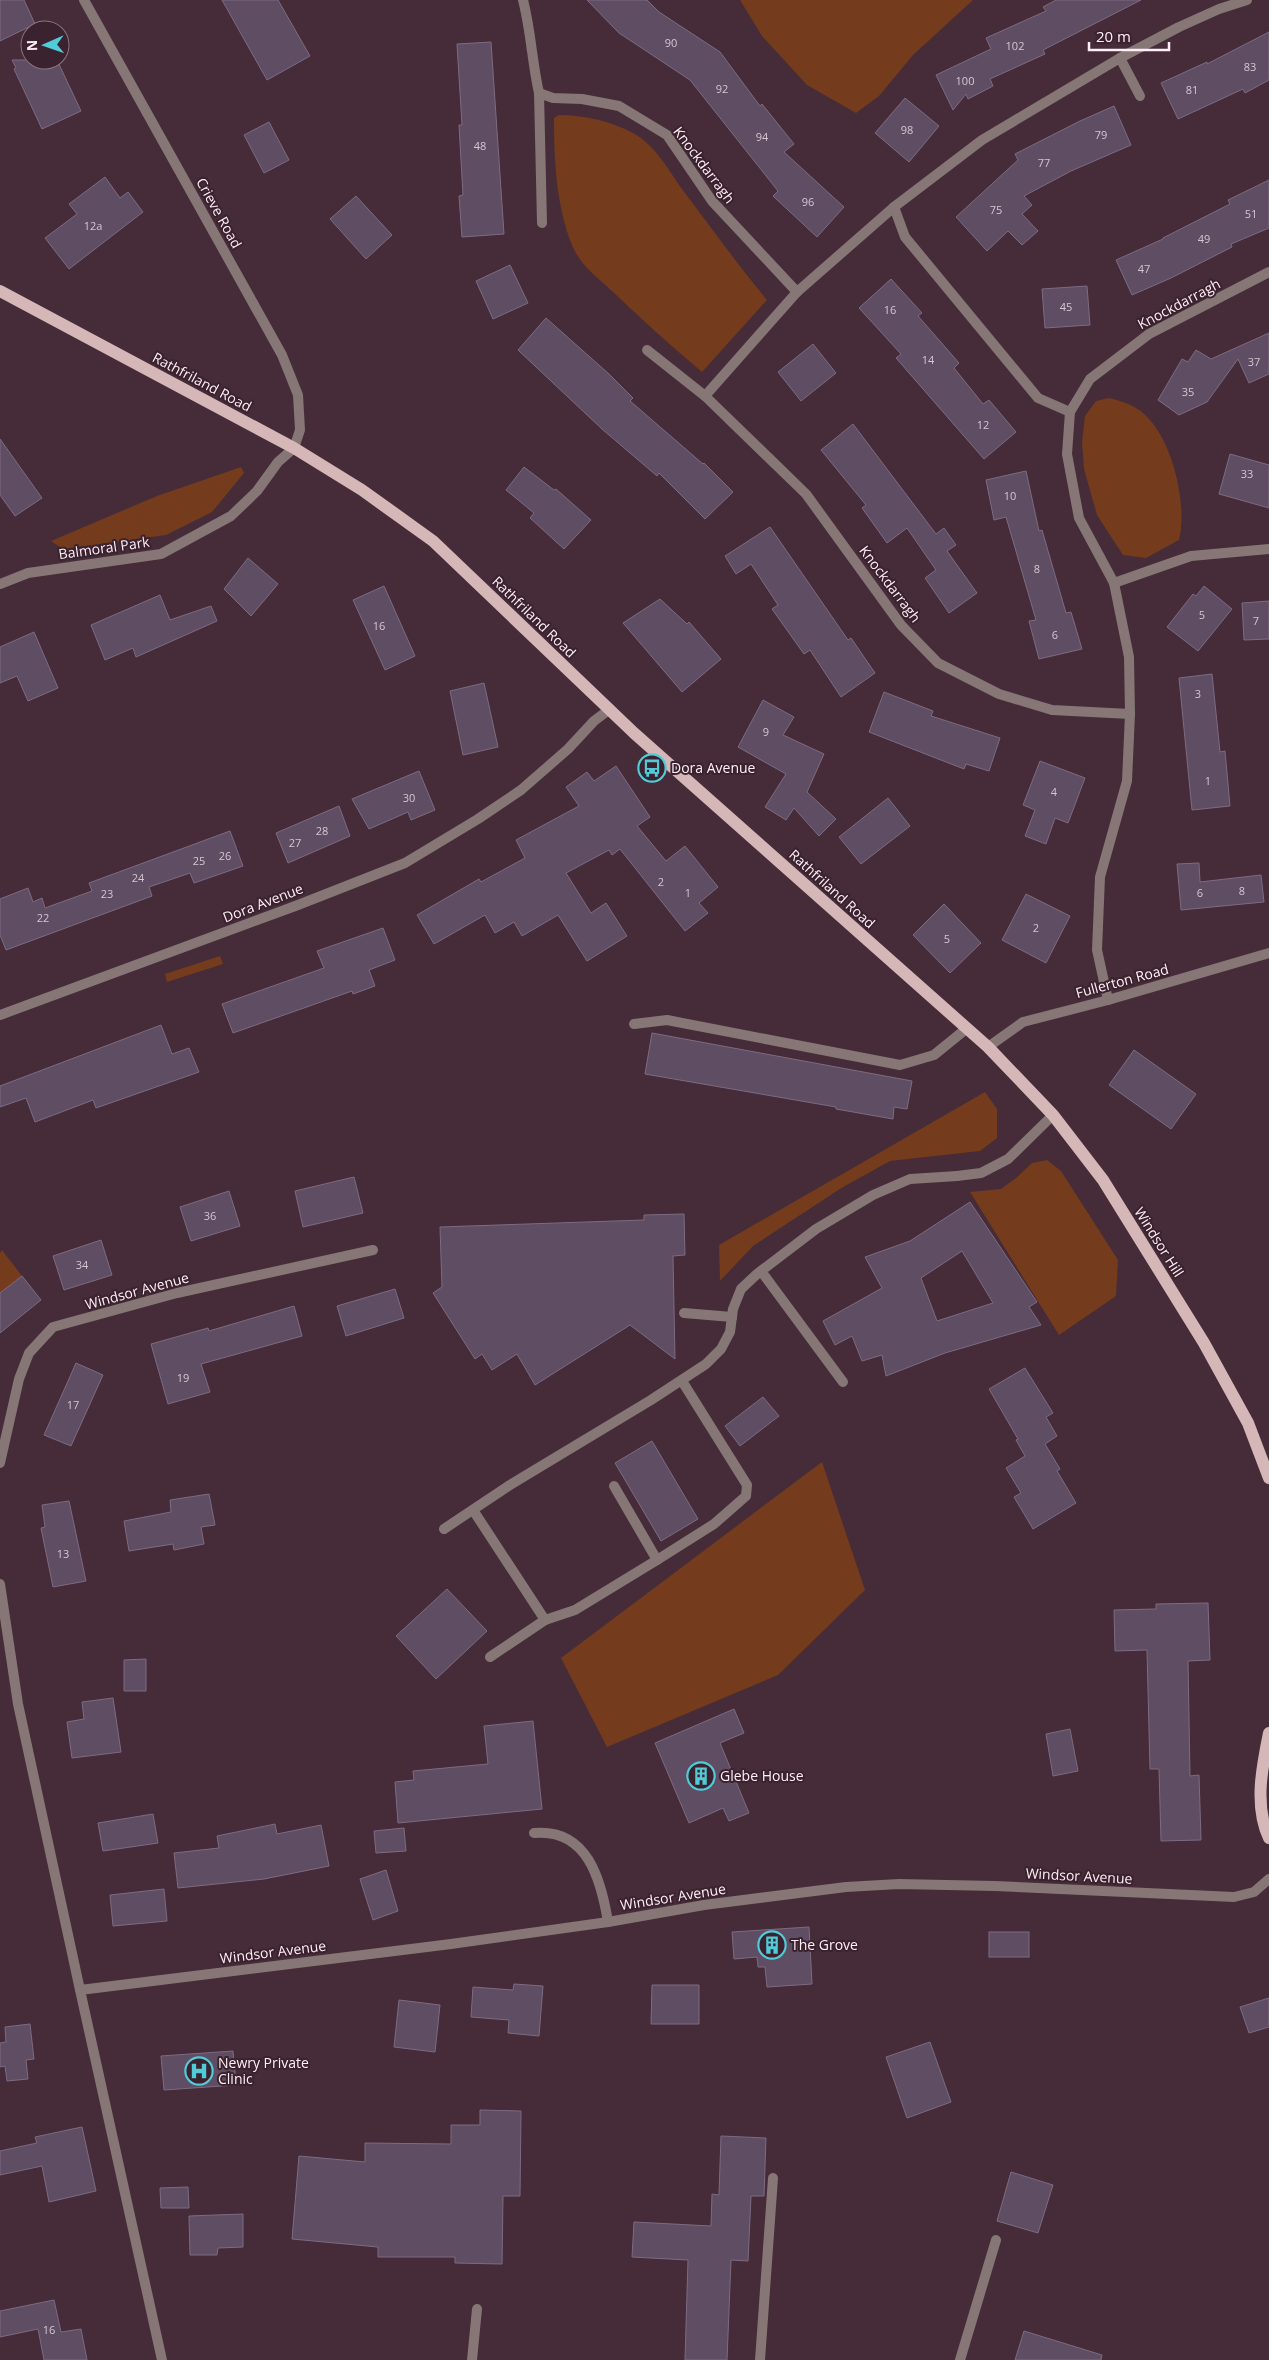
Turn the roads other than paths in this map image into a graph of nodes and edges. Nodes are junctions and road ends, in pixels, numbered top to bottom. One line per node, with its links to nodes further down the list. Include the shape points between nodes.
1 (84, 0): 15 (street, Crieve Road, via 282,355 298,395 300,430)
2 (524, 0): 5 (street)
3 (1247, 0): 4 (street, via 1179,27)
4 (1120, 58): 6 (street); 7 (street, via 982,140)
5 (539, 92): 8 (street); 11 (street, Knockdarragh, via 553,98 619,106 667,135 712,201)
6 (1140, 96)
7 (894, 207): 11 (street); 14 (street, via 905,238 1038,398)
8 (542, 224)
9 (1269, 272): 14 (street, Knockdarragh, via 1150,334 1090,379)
10 (0, 291): 15 (main road, Rathfriland Road)
11 (797, 292): 13 (street)
12 (647, 350): 13 (street, Knockdarragh)
13 (705, 396): 20 (street, Knockdarragh, via 806,494 901,625 938,663 999,694 1052,710)
14 (1070, 412): 17 (street, Knockdarragh, via 1066,454 1079,518)
15 (294, 448): 18 (street, Balmoral Park, via 231,516 162,554 28,573); 19 (main road, Rathfriland Road, via 362,490 433,541)
16 (1269, 549): 17 (street, via 1191,556)
17 (1114, 583): 20 (street, Knockdarragh, via 1130,657)
18 (0, 584)
19 (610, 709): 23 (street, Dora Avenue, via 521,790 405,863); 25 (main road, Rathfriland Road)
20 (1130, 714): 22 (street, Knockdarragh, via 1127,781 1100,877 1097,950)
21 (1269, 953): 22 (street, Fullerton Road)
22 (1108, 1000): 26 (street, Fullerton Road, via 1023,1022)
23 (0, 1015)
24 (634, 1024): 25 (street, via 667,1020 900,1065 934,1055)
25 (966, 1028): 26 (main road, Rathfriland Road)
26 (988, 1047): 27 (main road, Windsor Hill)
27 (1053, 1115): 29 (street, via 1008,1160 981,1173 910,1179 873,1195 816,1229); 35 (main road, Windsor Hill, via 1103,1180 1204,1343 1248,1423)
28 (374, 1250): 34 (street, Windsor Avenue, via 177,1293 53,1327 29,1353 19,1378)
29 (761, 1271): 31 (street, via 741,1289); 33 (street)
30 (684, 1313): 31 (street)
31 (732, 1317): 32 (street, via 730,1332 722,1349)
32 (682, 1380): 37 (street); 39 (street, via 747,1486 746,1496 714,1524)
33 (843, 1382)
34 (0, 1462)
35 (1269, 1478)
36 (614, 1486): 39 (street)
37 (473, 1510): 38 (street); 41 (street)
38 (444, 1529)
39 (657, 1560): 41 (street, via 575,1610)
40 (0, 1589): 48 (street, via 18,1704)
41 (545, 1620): 42 (street)
42 (490, 1657)
43 (1269, 1733): 45 (main road, via 1260,1789 1263,1825)
44 (534, 1833): 47 (street, via 550,1832 564,1836 581,1849 596,1872)
45 (1269, 1838)
46 (1269, 1879): 47 (street, Windsor Avenue, via 1254,1892 1234,1897 938,1885 846,1887 704,1905)
47 (608, 1922): 48 (street, Windsor Avenue)
48 (80, 1990): 52 (street)
49 (773, 2178): 54 (street)
50 (996, 2240): 55 (street)
51 (478, 2308): 53 (street)
52 (162, 2360)
53 (472, 2360)
54 (760, 2360)
55 (960, 2360)

